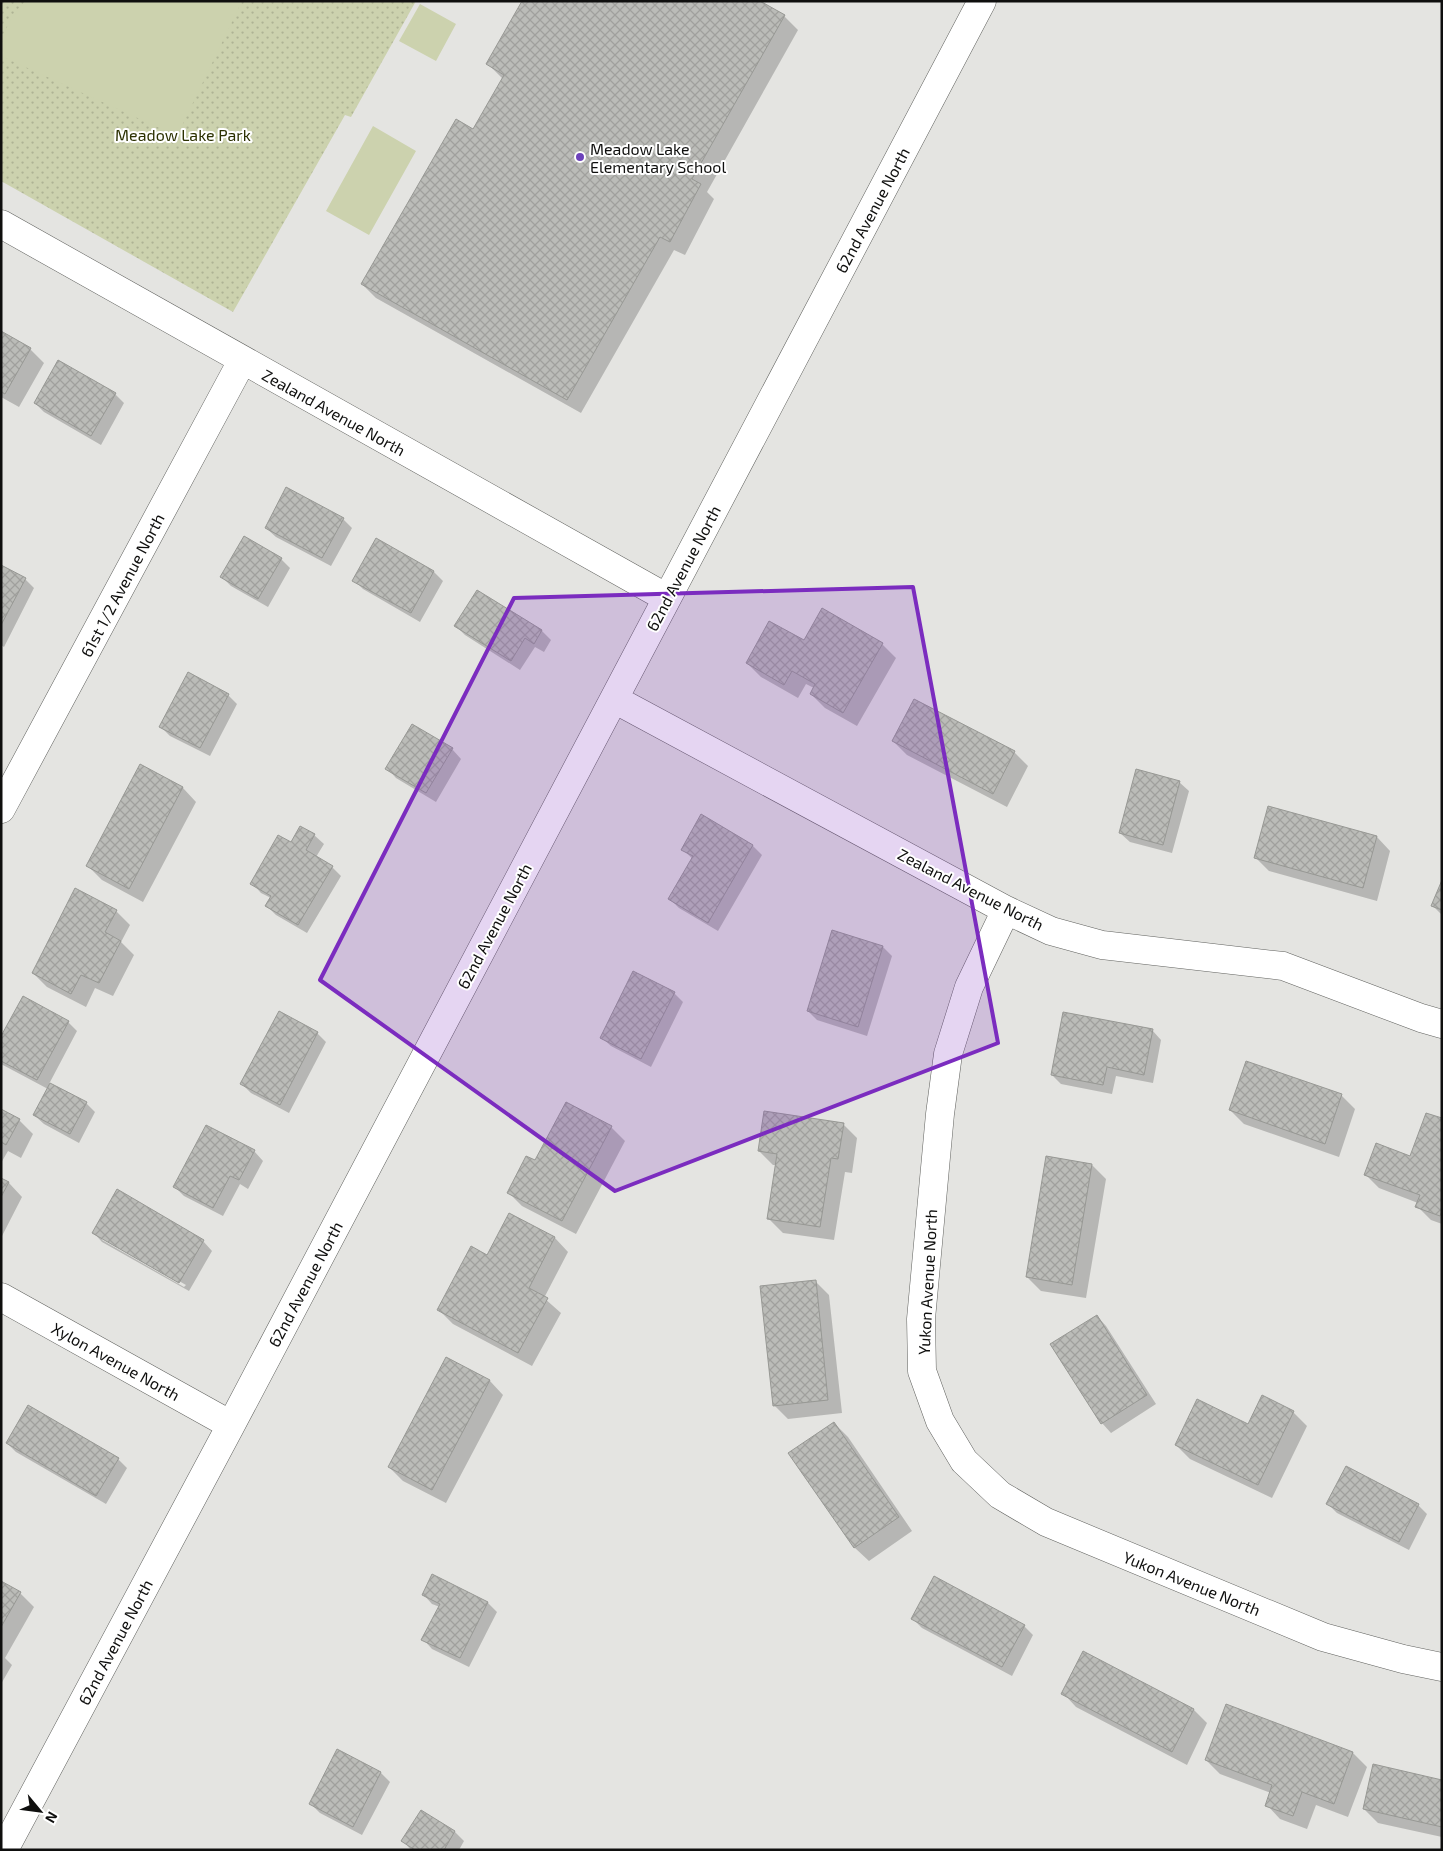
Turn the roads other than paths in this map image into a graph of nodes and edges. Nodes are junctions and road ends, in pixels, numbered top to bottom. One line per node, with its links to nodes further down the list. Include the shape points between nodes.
1 (982, 1): 4 (street, 62nd Avenue North)
2 (1, 224): 3 (street, Zealand Avenue North)
3 (242, 361): 4 (street, Zealand Avenue North); 6 (street, 61st 1/2 Avenue North)
4 (667, 598): 5 (street, 62nd Avenue North)
5 (614, 699): 8 (street, Zealand Avenue North); 11 (street, 62nd Avenue North)
6 (11, 766): 7 (street, 61st 1/2 Avenue North)
7 (1, 809)
8 (1006, 910): 9 (street, Zealand Avenue North, via 1051,931 1102,945 1283,966); 12 (street, Yukon Avenue North, via 969,987 948,1054 940,1114 921,1319 922,1371 940,1420 964,1461 1000,1495 1046,1522 1323,1637)
9 (1442, 1024)
10 (1, 1297): 11 (street, Xylon Avenue North)
11 (231, 1425): 13 (street, 62nd Avenue North)
12 (1442, 1667)
13 (4, 1850)

